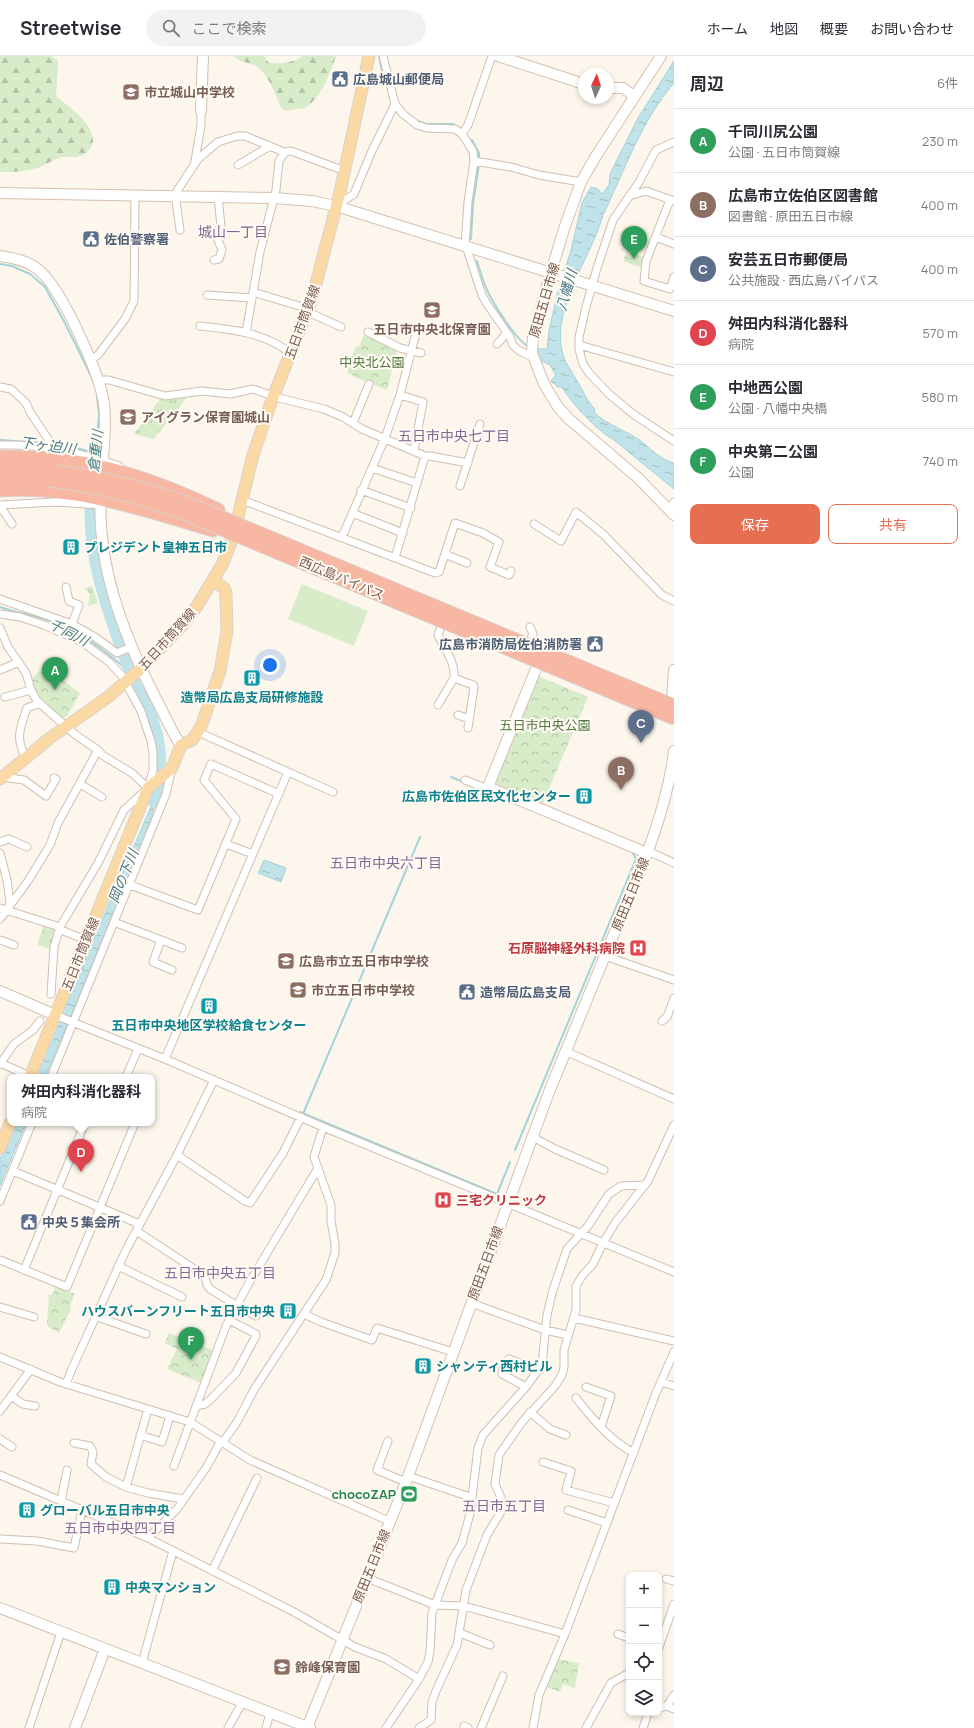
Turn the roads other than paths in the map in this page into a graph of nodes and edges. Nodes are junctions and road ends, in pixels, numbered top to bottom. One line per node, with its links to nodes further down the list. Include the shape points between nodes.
1 (203, 56): 11 (street)
2 (369, 56): 19 (main road, 五日市筒賀線)
3 (383, 56): 10 (street)
4 (492, 56): 12 (street, via 468,125)
5 (498, 56): 7 (street)
6 (661, 56): 9 (street, 原田五日市線)
7 (578, 82)
8 (614, 88): 9 (street, via 624,88)
9 (634, 96): 20 (street, 原田五日市線)
10 (395, 104): 12 (street, via 417,125 451,128); 28 (street, via 354,194)
11 (201, 111): 17 (street)
12 (462, 134): 16 (street)
13 (674, 142): 24 (street, via 656,150)
14 (270, 146): 15 (street); 17 (street, via 245,136 236,136 220,141); 18 (street)
15 (284, 152): 19 (street, via 292,151); 26 (street, via 279,162)
16 (478, 162): 20 (street); 32 (street, via 468,202)
17 (195, 163): 23 (street)
18 (238, 165)
19 (344, 171): 28 (main road, 五日市筒賀線)
20 (581, 182): 35 (street, 原田五日市線, via 568,219)
21 (0, 193): 22 (street)
22 (135, 196): 23 (street); 54 (street, via 134,301 125,319 98,355)
23 (176, 196): 25 (street); 29 (street)
24 (629, 196): 27 (street, via 646,191); 37 (street, via 613,220)
25 (218, 197): 26 (street); 34 (street, via 221,226 216,235 222,250 218,259)
26 (274, 198): 28 (street); 39 (street, via 260,252)
27 (672, 200): 30 (street)
28 (336, 206): 32 (street); 40 (main road, 五日市筒賀線)
29 (180, 230)
30 (656, 237): 31 (street); 36 (street, via 646,261 644,281 670,289)
31 (674, 244)
32 (466, 246): 35 (street); 47 (street, via 482,295)
33 (0, 256): 54 (street, via 27,263 47,278 62,300)
34 (214, 260)
35 (555, 275): 37 (street); 50 (street, 原田五日市線)
36 (674, 278)
37 (588, 285): 41 (street); 49 (street)
38 (207, 295): 39 (street)
39 (253, 295): 40 (street); 45 (street)
40 (308, 311): 43 (street); 53 (main road, 五日市筒賀線)
41 (674, 312)
42 (200, 326): 45 (street)
43 (341, 327)
44 (368, 332): 51 (street)
45 (246, 333): 53 (street, via 281,345)
46 (416, 333): 51 (street)
47 (507, 333): 48 (street); 50 (street, via 518,350)
48 (498, 344)
49 (579, 344): 55 (street); 64 (street, via 583,364 598,384 633,414)
50 (532, 351): 85 (street, 原田五日市線, via 552,398 569,419)
51 (412, 352): 52 (street); 59 (street)
52 (421, 353)
53 (291, 354): 60 (main road, 五日市筒賀線)
54 (90, 360): 56 (street)
55 (674, 372)
56 (98, 380): 60 (street, via 109,380 165,396 202,391 230,394 250,388); 70 (street, via 105,416)
57 (369, 384): 61 (street)
58 (0, 388): 66 (street, via 11,389 26,403)
59 (400, 395): 63 (street); 67 (street, via 423,402)
60 (273, 397): 61 (street, via 318,407); 81 (main road, 五日市筒賀線, via 253,455)
61 (353, 423): 63 (street)
62 (480, 424): 71 (street)
63 (385, 438): 67 (street); 72 (street)
64 (674, 441)
65 (0, 444): 66 (street)
66 (48, 444): 70 (street)
67 (414, 451): 68 (street)
68 (425, 456): 71 (street); 76 (street)
69 (0, 457): 70 (highway, 西広島バイパス)
70 (96, 462): 82 (street); 87 (highway, 西広島バイパス, via 182,493)
71 (468, 463): 77 (street)
72 (372, 468): 76 (street); 79 (street)
73 (0, 470): 74 (highway, 西広島バイパス)
74 (48, 475): 75 (highway, 西広島バイパス); 119 (highway, 西広島バイパス, bridge, via 86,475 184,502); 121 (highway, 西広島バイパス, bridge, via 179,510)
75 (0, 479)
76 (418, 483): 84 (street)
77 (460, 486)
78 (0, 490): 80 (highway, 西広島バイパス, via 60,492)
79 (361, 490): 84 (street); 86 (street)
80 (86, 499): 82 (highway, 西広島バイパス); 83 (street)
81 (242, 500): 87 (main road, 五日市筒賀線); 92 (street)
82 (100, 502): 91 (highway, 西広島バイパス, via 152,512); 107 (street, via 101,535 106,566)
83 (0, 505): 88 (street)
84 (410, 508): 90 (street)
85 (672, 508)
86 (352, 513): 90 (street); 92 (street)
87 (237, 519): 91 (main road, 五日市筒賀線); 106 (highway, 西広島バイパス)
88 (12, 524)
89 (534, 524): 100 (street, via 561,541 576,512 603,534 662,595)
90 (403, 533): 94 (street)
91 (233, 536): 97 (main road, 五日市筒賀線, via 222,566); 103 (highway, 西広島バイパス)
92 (342, 537): 94 (street)
93 (445, 554): 94 (street, via 439,572 435,573); 95 (street); 96 (street, via 455,523 499,542 490,567 509,576)
94 (396, 558)
95 (467, 563)
96 (511, 571)
97 (213, 580): 110 (main road, 五日市筒賀線, via 182,626); 126 (main road, via 224,588 226,593 226,636 220,671)
98 (66, 587): 102 (street, via 69,601 79,606)
99 (0, 599): 102 (street)
100 (674, 601)
101 (0, 614): 114 (street, via 32,620 82,642 114,666)
102 (72, 624): 107 (street, via 116,653)
103 (442, 624): 109 (highway, 西広島バイパス); 113 (street, via 438,635 451,661)
104 (530, 627): 106 (street, via 533,634)
105 (0, 628): 108 (street, via 8,647)
106 (530, 641): 119 (highway, 西広島バイパス)
107 (130, 648): 110 (street)
108 (19, 662): 111 (street); 115 (street, via 26,673)
109 (538, 664): 123 (highway, 西広島バイパス); 139 (street)
110 (139, 669): 114 (main road, 五日市筒賀線); 127 (street)
111 (0, 670)
112 (674, 670): 119 (street)
113 (454, 678): 118 (street); 122 (street, via 473,685)
114 (126, 682): 124 (main road, 五日市筒賀線); 138 (street, via 141,711 151,741 153,761)
115 (31, 690): 116 (street); 117 (street)
116 (5, 697)
117 (40, 703): 124 (street); 130 (street, via 27,708 19,732 20,747)
118 (438, 705)
119 (674, 705)
120 (458, 715): 122 (street)
121 (674, 718)
122 (469, 719): 125 (street)
123 (674, 723)
124 (67, 727): 128 (street); 130 (main road, 五日市筒賀線)
125 (468, 728)
126 (198, 732): 127 (main road, via 192,740); 132 (street)
127 (181, 745): 131 (main road, 五日市筒賀線)
128 (98, 750): 137 (street); 138 (street)
129 (674, 751): 133 (street, 原田五日市線)
130 (26, 758): 134 (main road, 五日市筒賀線)
131 (170, 769): 138 (main road, 五日市筒賀線); 150 (street, via 166,794)
132 (288, 772): 140 (street); 141 (street)
133 (672, 774): 146 (street, 原田五日市線)
134 (1, 778): 135 (street, via 24,780 46,796 56,779)
135 (54, 778)
136 (466, 780): 139 (street)
137 (80, 784): 142 (street); 151 (street, via 58,823 50,845 28,881)
138 (150, 786): 155 (street, via 124,810 98,863); 157 (main road, 五日市筒賀線)
139 (488, 787): 146 (street)
140 (332, 792)
141 (279, 794): 144 (street, via 211,764 204,780 236,819); 148 (street)
142 (102, 796)
143 (0, 842): 145 (street, via 9,839)
144 (226, 844): 148 (street); 150 (street, via 198,910)
145 (27, 847)
146 (648, 852): 149 (street); 161 (street, 原田五日市線)
147 (0, 853): 151 (street, via 8,880)
148 (253, 854): 173 (street)
149 (674, 863)
150 (130, 885): 154 (street)
151 (10, 903): 152 (street)
152 (3, 909): 153 (street); 155 (street)
153 (0, 919)
154 (114, 922): 158 (street); 169 (street)
155 (60, 927): 157 (street, via 61,930); 165 (street, via 54,947)
156 (0, 940): 159 (street)
157 (86, 940): 167 (main road, 五日市筒賀線)
158 (161, 940): 160 (street); 162 (street, via 153,962)
159 (14, 945)
160 (182, 948)
161 (605, 956): 163 (street); 172 (street, 原田五日市線)
162 (172, 970)
163 (674, 980)
164 (0, 991): 167 (street)
165 (51, 994)
166 (674, 998): 170 (street, via 667,1017)
167 (57, 1016): 169 (street); 176 (main road, 五日市筒賀線)
168 (40, 1021): 174 (street, via 33,1030 14,1044)
169 (72, 1021): 171 (street); 177 (street)
170 (662, 1021)
171 (138, 1048): 173 (street); 178 (street)
172 (565, 1051): 180 (street); 188 (street, 原田五日市線)
173 (165, 1059): 179 (street)
174 (0, 1064): 175 (street)
175 (25, 1074)
176 (31, 1074)
177 (52, 1074)
178 (127, 1074)
179 (214, 1080): 181 (street); 190 (street)
180 (674, 1099)
181 (302, 1117): 187 (street); 190 (street, via 283,1153 250,1203)
182 (674, 1125): 194 (street)
183 (9, 1126): 189 (main road)
184 (31, 1126): 192 (street)
185 (84, 1126): 195 (street)
186 (134, 1126): 198 (street)
187 (324, 1127): 191 (street, via 314,1157); 197 (street)
188 (531, 1136): 193 (street, via 554,1149); 197 (street, 原田五日市線)
189 (0, 1148)
190 (177, 1155): 199 (street)
191 (318, 1168): 209 (street); 210 (street, via 330,1205 335,1254 326,1280)
192 (13, 1170): 195 (street); 196 (street)
193 (604, 1170)
194 (645, 1185): 200 (street, via 621,1186 614,1189 604,1198); 201 (street, via 615,1223)
195 (58, 1189): 198 (street); 204 (street)
196 (0, 1202)
197 (507, 1203): 200 (street); 207 (street, 原田五日市線)
198 (100, 1207): 199 (street); 204 (street, via 67,1287)
199 (138, 1224): 203 (street); 209 (street, via 138,1232 205,1276 210,1289)
200 (581, 1234): 201 (street); 216 (street, via 567,1249 553,1290)
201 (603, 1243): 205 (street); 214 (street, via 593,1264 576,1286)
202 (0, 1260): 204 (street)
203 (118, 1266): 206 (street); 211 (street)
204 (24, 1270)
205 (674, 1270)
206 (182, 1297)
207 (471, 1303): 216 (street); 220 (street, 原田五日市線)
208 (0, 1306): 213 (street)
209 (236, 1306): 212 (street); 215 (street)
210 (304, 1314): 220 (street, via 372,1340 377,1328); 246 (street, via 249,1397 238,1422)
211 (95, 1316): 217 (street); 228 (street)
212 (256, 1316)
213 (34, 1317)
214 (574, 1318): 218 (street); 219 (street)
215 (229, 1320): 235 (street); 235 (street, via 256,1336 236,1373 210,1400)
216 (545, 1330): 218 (street); 225 (street, via 544,1358)
217 (146, 1334)
218 (568, 1335): 238 (street, via 562,1375)
219 (674, 1341)
220 (453, 1352): 255 (street, 原田五日市線)
221 (674, 1352): 227 (street)
222 (0, 1357): 224 (street)
223 (512, 1358): 225 (street)
224 (31, 1369): 228 (street); 232 (street)
225 (540, 1370): 230 (street)
226 (501, 1373): 230 (street)
227 (661, 1382): 229 (street); 249 (street)
228 (66, 1384): 236 (street)
229 (674, 1386)
230 (526, 1387): 257 (street, via 483,1435 478,1448)
231 (586, 1387): 241 (street, via 612,1396)
232 (11, 1396): 234 (street, via 23,1404); 237 (street)
233 (576, 1398): 241 (street)
234 (35, 1406)
235 (196, 1406): 240 (street)
236 (148, 1409): 239 (street); 242 (street)
237 (0, 1411)
238 (530, 1412): 243 (street, via 546,1427); 274 (street, via 499,1455 495,1484 502,1500 502,1510 487,1535 466,1590)
239 (170, 1416): 240 (street); 242 (street, via 162,1442)
240 (190, 1422): 246 (street); 251 (street)
241 (601, 1427): 249 (street, via 615,1442)
242 (140, 1435): 256 (street)
243 (566, 1435)
244 (0, 1439): 248 (street)
245 (388, 1441): 255 (street, via 377,1470)
246 (222, 1442): 258 (street); 263 (street, via 250,1460)
247 (74, 1443): 256 (street, via 90,1446 93,1452 91,1464 106,1477)
248 (12, 1447)
249 (634, 1453): 260 (street)
250 (543, 1462): 260 (street, via 571,1471 566,1490)
251 (174, 1466)
252 (67, 1470): 259 (street)
253 (0, 1475): 259 (street)
254 (258, 1478): 268 (street)
255 (407, 1479): 257 (street); 263 (street, 原田五日市線)
256 (126, 1487): 258 (street)
257 (470, 1497): 273 (street, via 470,1514 462,1543 452,1560)
258 (183, 1499): 265 (street, via 177,1509)
259 (61, 1501): 261 (street)
260 (614, 1504): 264 (street)
261 (82, 1510): 265 (street); 266 (street, via 74,1548 32,1540)
262 (568, 1510): 264 (street)
263 (389, 1521): 269 (street, 原田五日市線)
264 (607, 1523): 278 (street)
265 (148, 1538): 267 (street)
266 (0, 1539)
267 (173, 1551): 268 (street); 285 (street)
268 (212, 1571): 281 (street)
269 (367, 1578): 273 (street); 281 (street, 原田五日市線)
270 (666, 1579): 271 (street)
271 (674, 1581)
272 (674, 1604): 282 (street)
273 (435, 1605): 274 (street); 288 (street, via 431,1620 429,1657)
274 (464, 1606): 277 (street); 278 (street)
275 (0, 1608): 276 (street)
276 (61, 1632): 284 (street); 296 (street)
277 (460, 1633): 283 (street); 302 (street, via 432,1702 432,1723)
278 (565, 1634): 304 (street, via 539,1695)
279 (618, 1634): 280 (street)
280 (626, 1637)
281 (342, 1639): 288 (street, via 386,1659); 300 (street, 原田五日市線)
282 (660, 1644)
283 (490, 1645)
284 (105, 1649): 285 (street); 297 (street)
285 (142, 1663): 290 (street)
286 (626, 1675): 305 (street, via 611,1683)
287 (503, 1676): 303 (street)
288 (419, 1679): 301 (street)
289 (674, 1694): 291 (street)
290 (242, 1703): 294 (street); 298 (street)
291 (667, 1706): 292 (street); 293 (street)
292 (662, 1707)
293 (674, 1709)
294 (270, 1713): 299 (street); 300 (street)
295 (647, 1716): 306 (street)
296 (29, 1728)
297 (75, 1728)
298 (228, 1728)
299 (266, 1728)
300 (308, 1728)
301 (386, 1728)
302 (419, 1728)
303 (481, 1728)
304 (533, 1728)
305 (586, 1728)
306 (643, 1728)

